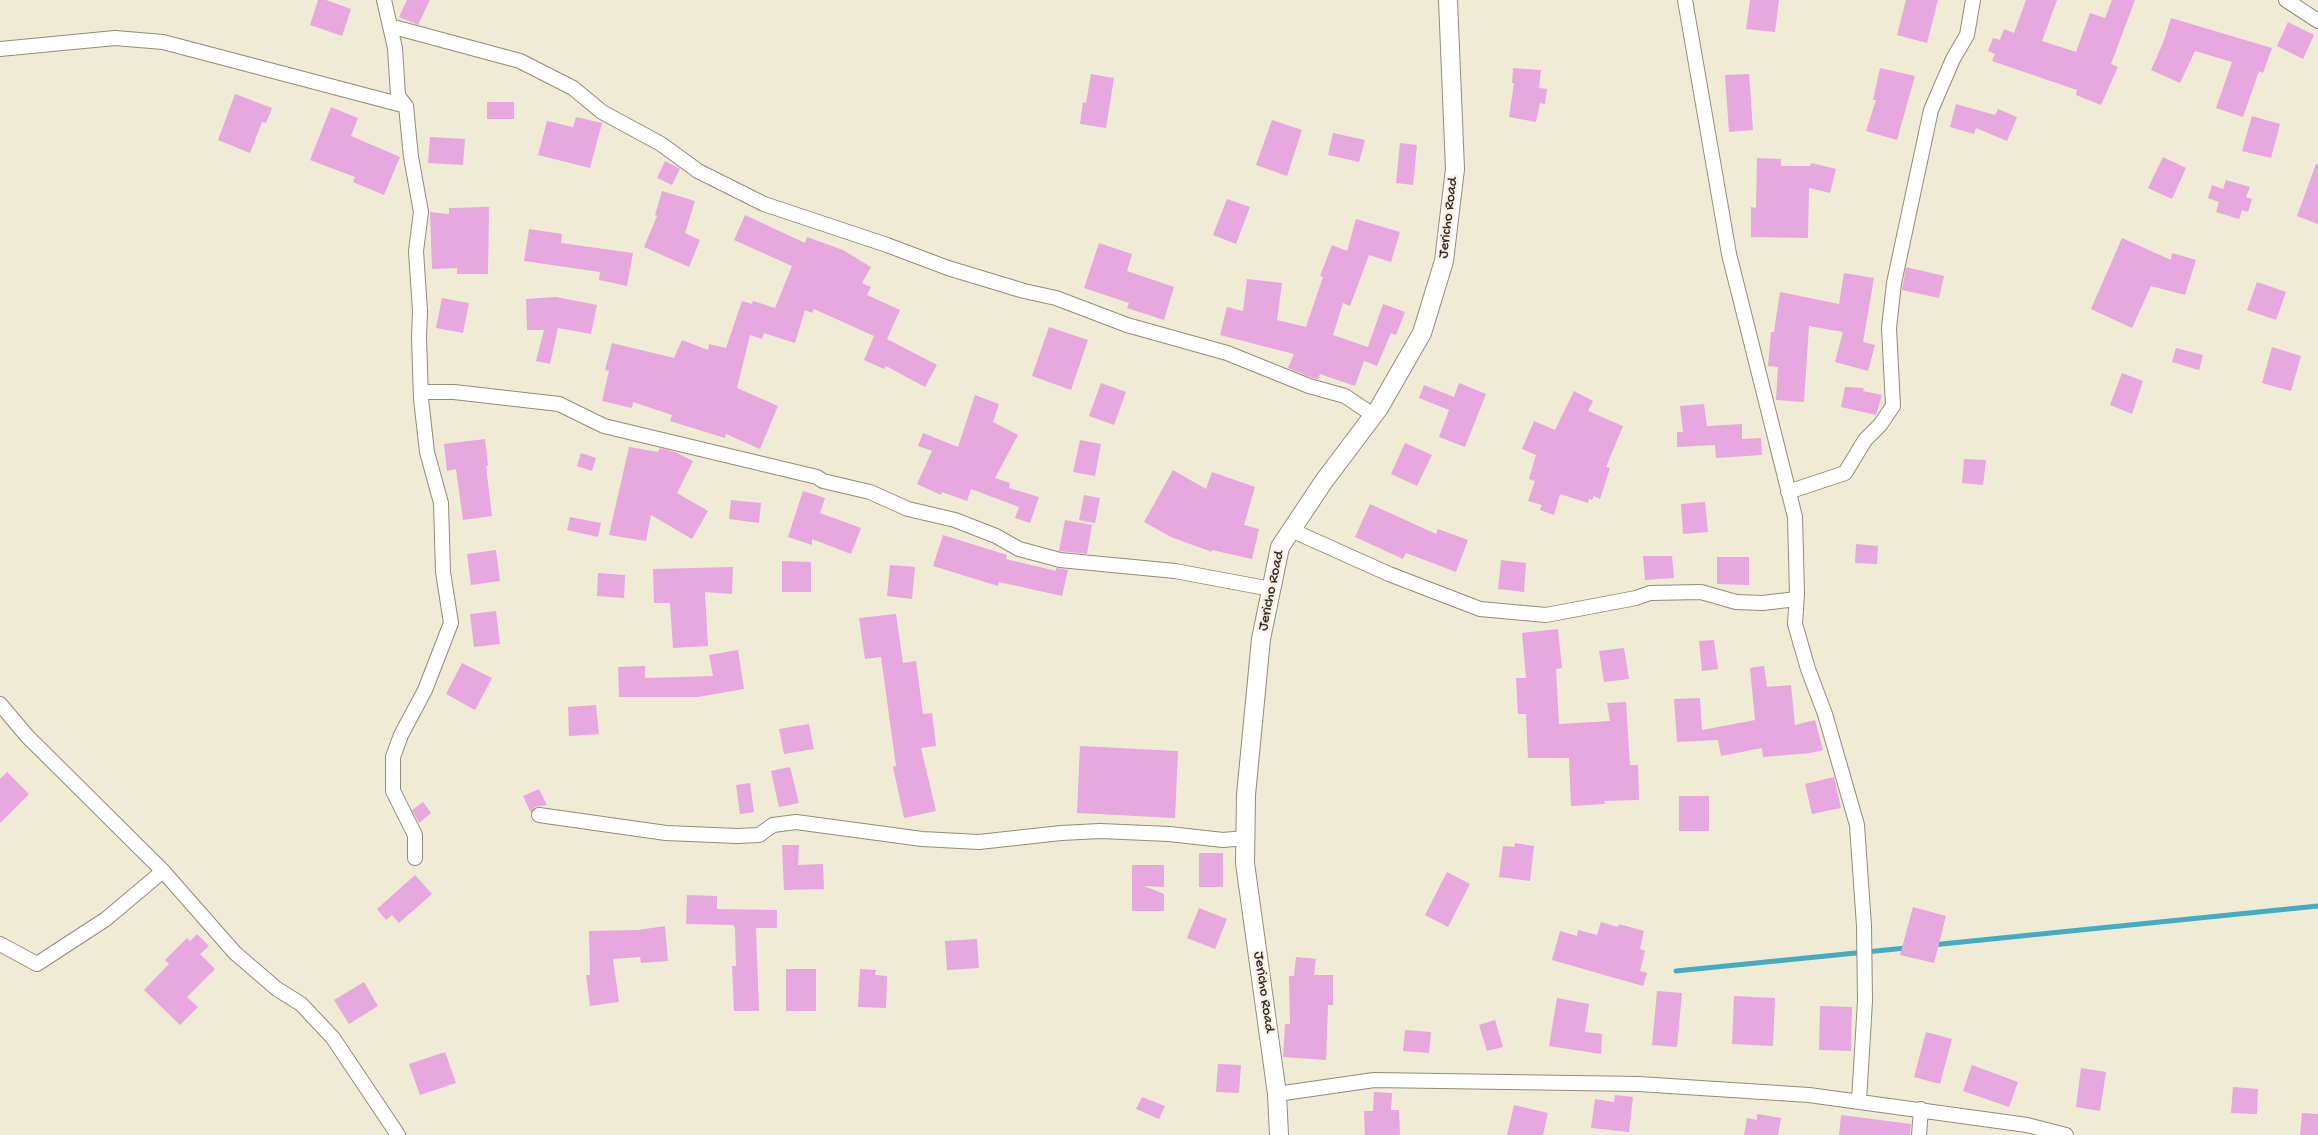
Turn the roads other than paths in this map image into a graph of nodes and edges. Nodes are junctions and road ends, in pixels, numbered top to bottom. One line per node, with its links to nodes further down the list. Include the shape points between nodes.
1 (384, 0): 7 (street)
2 (1448, 0): 11 (street, Jericho Road, via 1455,168 1444,261 1422,333)
3 (1685, 0): 12 (street, via 1729,254)
4 (1973, 0): 12 (street, via 1967,35 1931,110 1894,283 1889,328 1893,406 1865,440 1845,473)
5 (2286, 0): 6 (street)
6 (2318, 21)
7 (390, 26): 9 (street, via 398,96); 11 (street, via 520,61 573,88 602,112 661,144 698,171 764,204 948,268 1056,298 1127,324 1227,354 1309,386 1346,396)
8 (0, 49): 9 (street, via 115,38 163,42)
9 (406, 106): 10 (street, via 421,212 416,252)
10 (421, 392): 14 (street, via 454,392 560,404 604,426 870,492 908,509 955,520 1019,549 1060,560 1175,571); 19 (street, via 427,452 441,504 444,572 452,623 393,757 393,791 415,836)
11 (1373, 415): 13 (street, Jericho Road)
12 (1788, 492): 15 (street, via 1795,517)
13 (1291, 530): 14 (street, Jericho Road, via 1280,547); 15 (street, via 1480,610 1546,615 1650,593 1701,592 1736,602)
14 (1271, 589): 18 (street, Jericho Road, via 1261,639 1246,795)
15 (1796, 599): 23 (street, via 1795,624 1857,824 1865,1001)
16 (0, 704): 20 (street, via 27,736)
17 (539, 815): 18 (street, via 666,834 759,835 773,825 796,822 922,839 979,842 1061,832 1100,831 1223,840)
18 (1246, 838): 22 (street, Jericho Road, via 1245,864)
19 (415, 858)
20 (164, 871): 21 (street, via 106,919 37,964); 25 (street, via 235,953 277,989 301,1004 333,1038)
21 (0, 944)
22 (1277, 1094): 23 (street, via 1384,1080 1638,1084); 26 (street, Jericho Road)
23 (1859, 1101): 24 (street)
24 (1921, 1109): 27 (street); 28 (street, via 2027,1125)
25 (398, 1135)
26 (1279, 1135)
27 (1919, 1135)
28 (2066, 1135)

